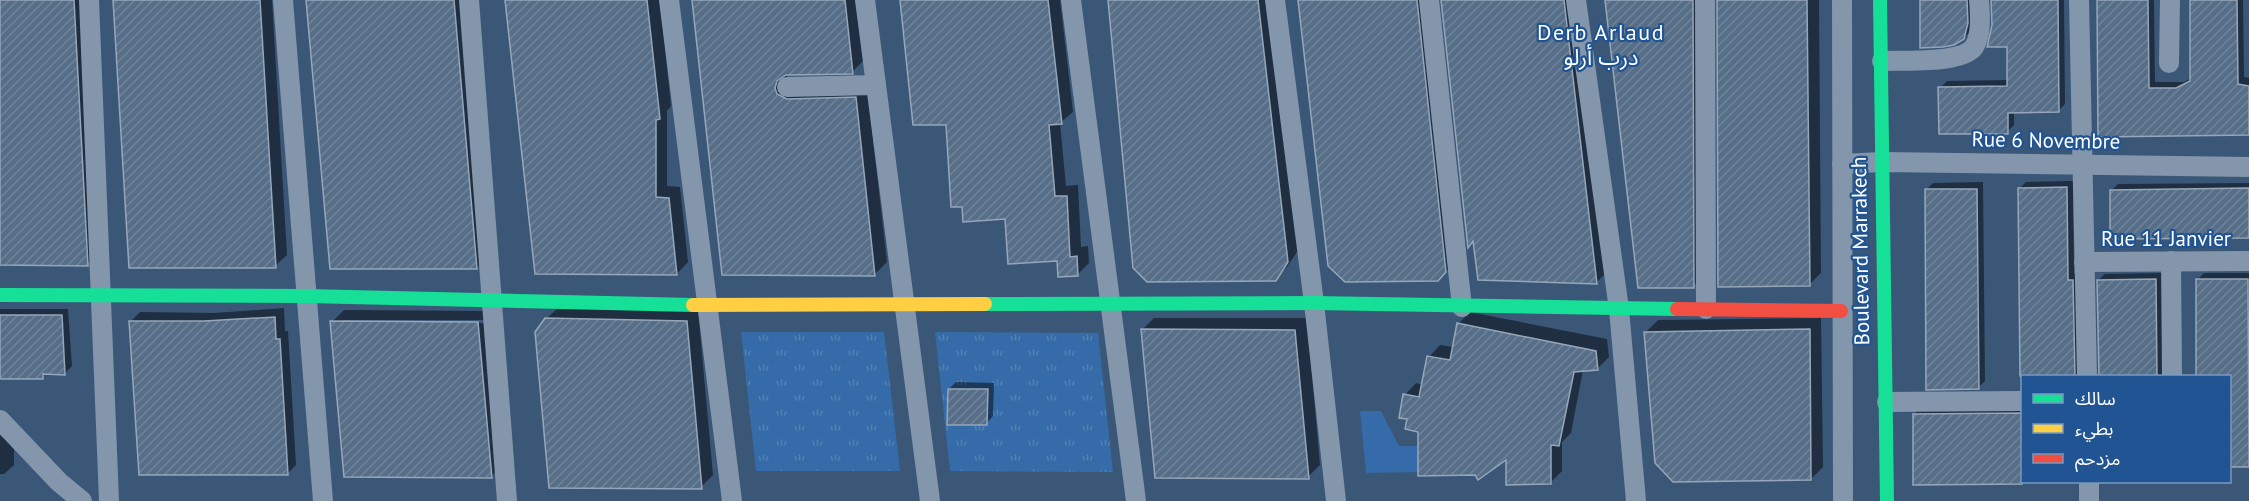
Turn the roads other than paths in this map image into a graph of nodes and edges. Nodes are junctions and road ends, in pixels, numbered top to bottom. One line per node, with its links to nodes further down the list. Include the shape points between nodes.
1 (89, 0): 28 (street)
2 (283, 0): 29 (street)
3 (469, 0): 30 (street)
4 (669, 0): 33 (street)
5 (865, 0): 18 (street)
6 (1071, 0): 32 (street)
7 (1275, 0): 31 (street)
8 (1429, 0): 35 (street)
9 (1576, 0): 36 (street)
10 (1705, 0): 37 (street)
11 (1842, 0): 21 (street, Boulevard Marrakech)
12 (1881, 0): 16 (street, Boulevard Marrakech)
13 (1979, 0): 16 (street, via 1978,33 1968,52 1951,58)
14 (2079, 0): 22 (street)
15 (2170, 0): 17 (street)
16 (1882, 61): 20 (street, Boulevard Marrakech)
17 (2169, 63)
18 (876, 85): 19 (street); 34 (street)
19 (787, 87)
20 (1882, 162): 21 (street, Rue 6 Novembre); 22 (street, Rue 6 Novembre); 42 (street, Boulevard Marrakech)
21 (1842, 164): 38 (street, Boulevard Marrakech)
22 (2083, 165): 23 (street, Rue 6 Novembre); 26 (street)
23 (2249, 167)
24 (2170, 261): 25 (street, Rue 11 Janvier); 26 (street, Rue 11 Janvier); 40 (street)
25 (2249, 261)
26 (2084, 262): 39 (street)
27 (0, 295): 28 (street)
28 (100, 296): 29 (street); 46 (street)
29 (307, 296): 30 (street); 47 (street)
30 (492, 299): 33 (street); 48 (street)
31 (1314, 303): 32 (street); 35 (street); 52 (street)
32 (1111, 304): 34 (street); 51 (street)
33 (707, 305): 34 (street); 49 (street)
34 (905, 305): 50 (street)
35 (1462, 308): 36 (street)
36 (1619, 309): 37 (street); 53 (street)
37 (1706, 309): 38 (street)
38 (1841, 311): 54 (street, Boulevard Marrakech)
39 (2087, 375)
40 (2172, 375)
41 (2021, 401): 42 (street)
42 (1887, 402): 55 (street, Boulevard Marrakech)
43 (0, 420): 45 (street)
44 (2089, 483): 56 (street)
45 (82, 501)
46 (109, 501)
47 (323, 501)
48 (507, 501)
49 (732, 501)
50 (930, 501)
51 (1136, 501)
52 (1336, 501)
53 (1636, 501)
54 (1843, 501)
55 (1887, 501)
56 (2089, 501)

